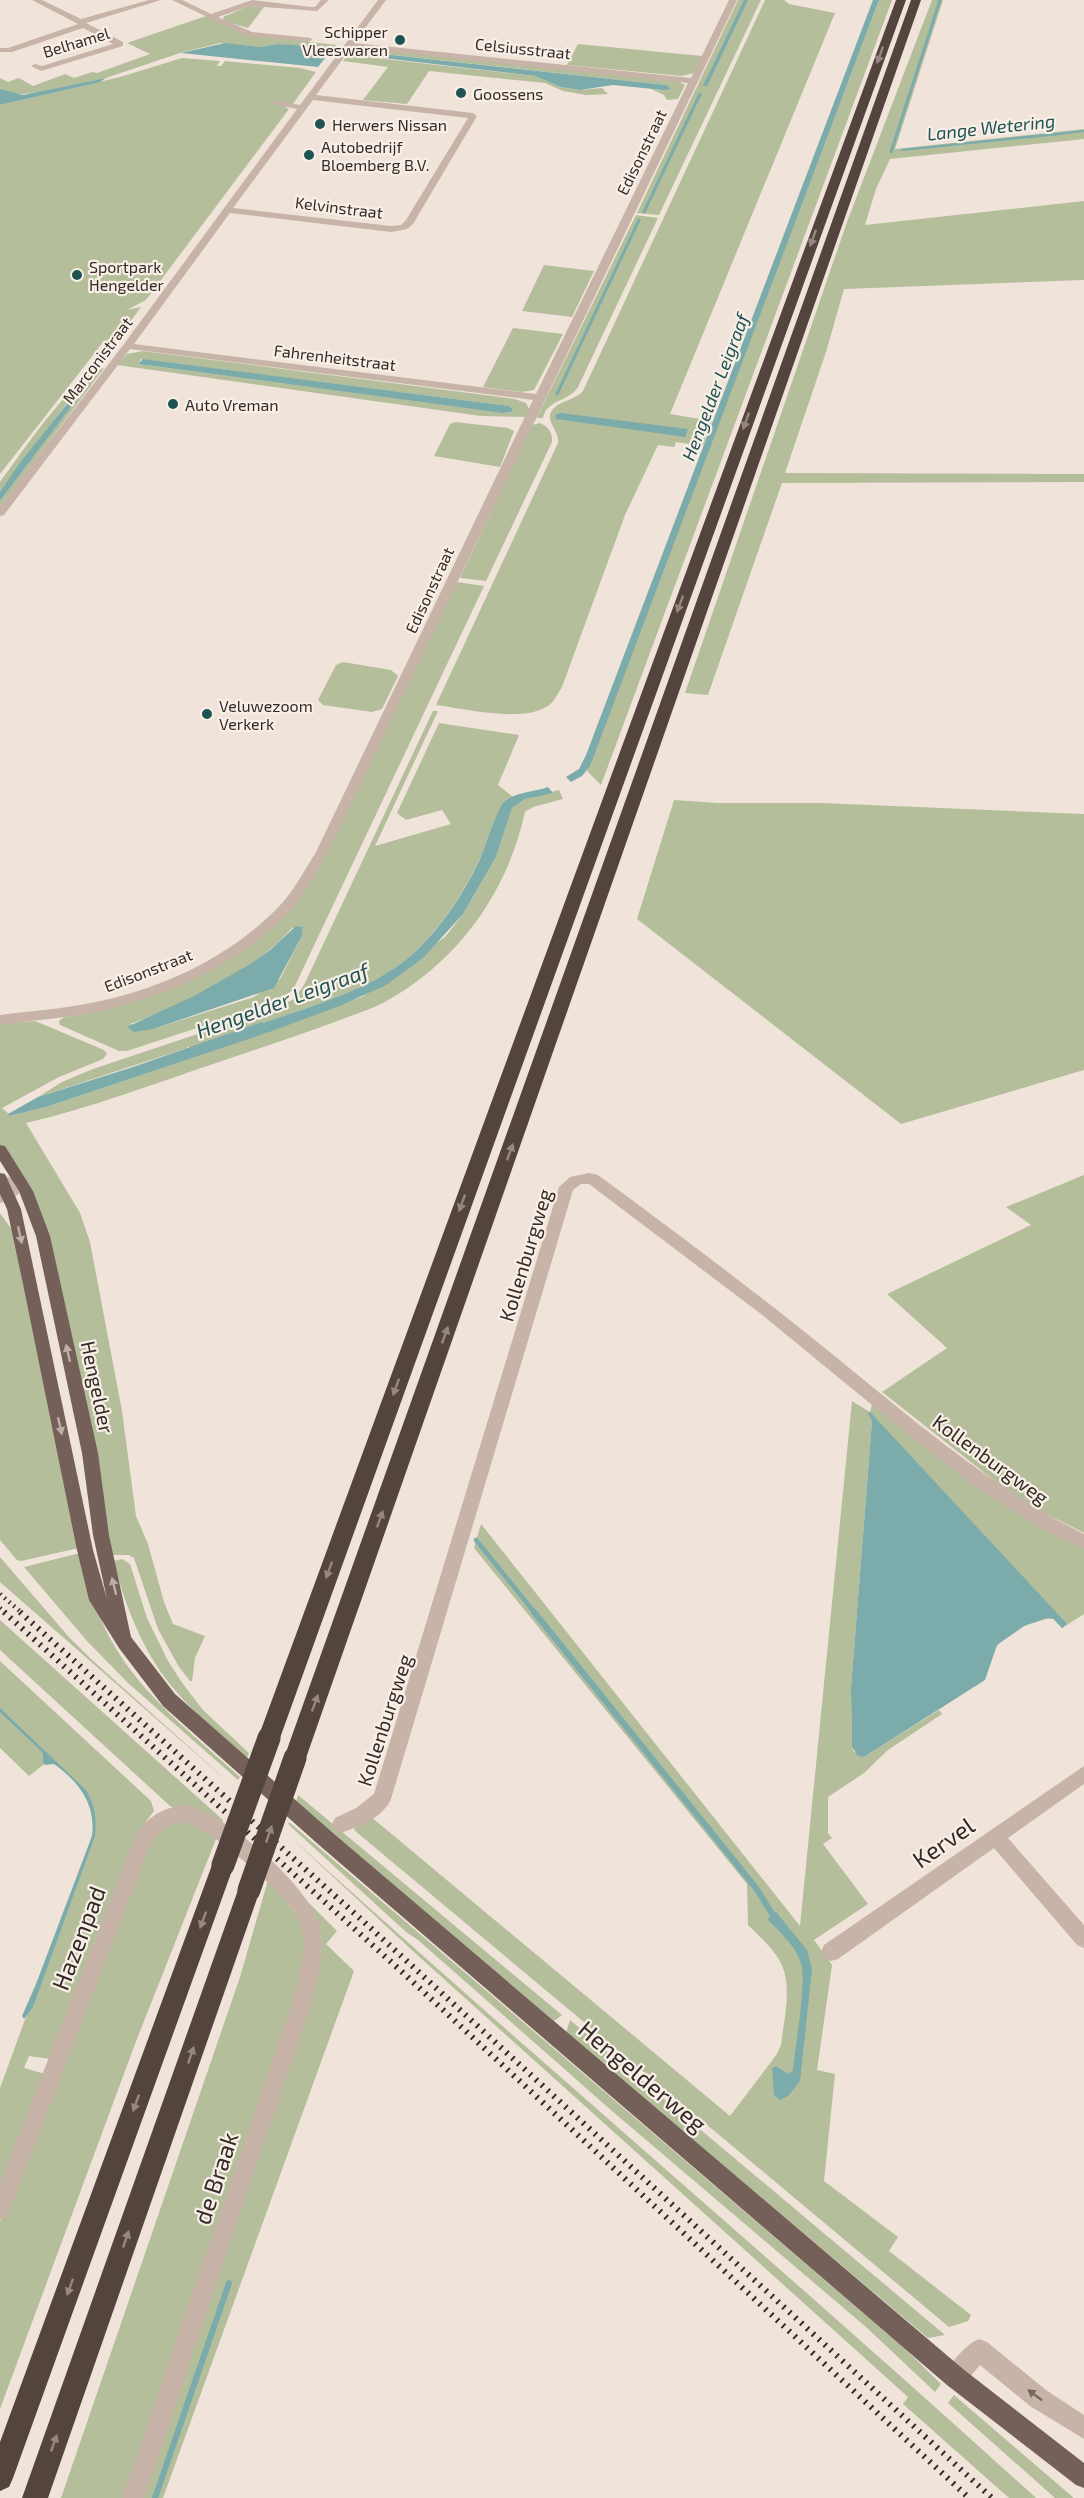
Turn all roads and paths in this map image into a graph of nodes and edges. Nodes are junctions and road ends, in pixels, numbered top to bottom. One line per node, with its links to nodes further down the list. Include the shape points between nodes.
1 (36, 0): 13 (street)
2 (157, 0): 13 (street)
3 (176, 0): 12 (street)
4 (260, 0): 10 (street)
5 (325, 0): 10 (street, via 317,9)
6 (382, 0): 15 (street, Marconistraat)
7 (733, 0): 18 (street, Edisonstraat)
8 (916, 0): 11 (highway)
9 (921, 0): 11 (highway)
10 (250, 4): 12 (street)
11 (905, 9): 42 (highway, one-way to 42, bridge); 43 (highway, one-way to 11, bridge, via 715,573)
12 (211, 17): 14 (street, via 250,33)
13 (82, 23): 16 (street); 17 (street, Belhamel, via 120,44 41,69)
14 (308, 40)
15 (349, 45): 18 (street, Celsiusstraat); 19 (street, Marconistraat)
16 (0, 50)
17 (34, 66)
18 (694, 81): 24 (street, Edisonstraat)
19 (310, 98): 21 (street, Marconistraat); 22 (street, Kelvinstraat, via 473,116 404,227)
20 (277, 102): 21 (street)
21 (302, 108): 22 (street, Marconistraat)
22 (228, 210): 23 (street, Marconistraat)
23 (127, 346): 24 (street, Fahrenheitstraat); 25 (street, Marconistraat)
24 (540, 398): 26 (street, Edisonstraat, via 322,852 286,906 237,947 154,990 105,1005)
25 (0, 513)
26 (0, 1020)
27 (0, 1150): 28 (main road, Hengelder)
28 (23, 1183): 29 (street); 31 (main road, Hengelder, one-way to 28, via 101,1535 90,1453 43,1236)
29 (2, 1186): 31 (main road, one-way to 31, via 31,1284 87,1560 98,1600)
30 (1084, 1542): 33 (street, Kollenburgweg, via 1035,1518 968,1473 750,1295 593,1179 574,1180 566,1188 382,1799 360,1817)
31 (124, 1643): 39 (main road, Hengelderweg, via 169,1700 298,1814)
32 (1084, 1774): 34 (street, Kervel)
33 (341, 1824)
34 (995, 1836): 36 (street); 37 (street, Kervel)
35 (276, 1879): 38 (street, Hazenpad, via 219,1828 202,1818 181,1814 168,1816 154,1825 143,1840); 44 (street, de Braak, via 302,1907 309,1922 312,1941 308,1976)
36 (1084, 1939)
37 (831, 1952)
38 (0, 2209)
39 (955, 2377): 40 (street, one-way to 39, via 1038,2398 979,2350); 41 (main road, Hengelderweg)
40 (1084, 2428)
41 (1084, 2477)
42 (0, 2478)
43 (34, 2498)
44 (133, 2498)

